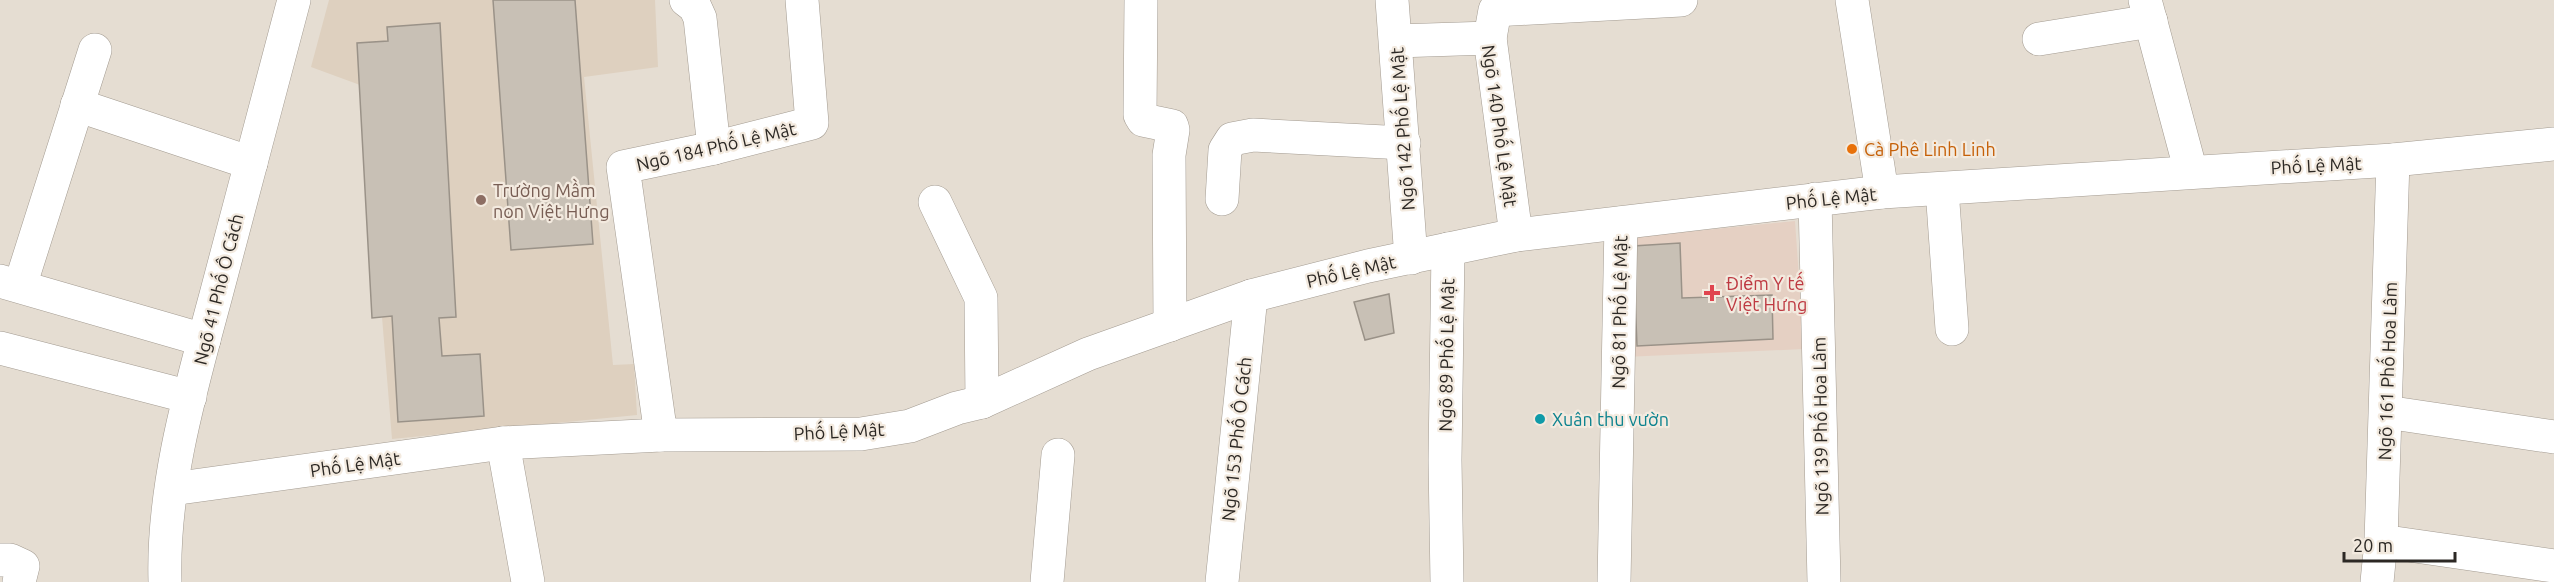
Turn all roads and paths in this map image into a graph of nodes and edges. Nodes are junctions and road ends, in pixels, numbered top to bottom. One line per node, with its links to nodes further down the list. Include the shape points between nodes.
1 (294, 0): 18 (street, Ngõ 41 Phố Ô Cách)
2 (686, 0): 16 (street, via 700,18)
3 (802, 0): 16 (street, Ngõ 184 Phố Lệ Mật, via 812,123)
4 (1141, 0): 31 (street, via 1140,115 1143,120 1166,123 1173,130 1169,155)
5 (1392, 0): 11 (street, Ngõ 142 Phố Lệ Mật)
6 (1681, 0): 9 (street, via 1495,10)
7 (1852, 0): 21 (street)
8 (2148, 10): 10 (street); 19 (street)
9 (1490, 38): 11 (street, Ngõ 140 Phố Lệ Mật); 26 (street, Ngõ 140 Phố Lệ Mật)
10 (2039, 39)
11 (1396, 41): 14 (street, Ngõ 142 Phố Lệ Mật)
12 (94, 50): 13 (street)
13 (77, 105): 18 (street); 29 (street)
14 (1404, 143): 22 (street, via 1253,135 1232,139 1225,150); 28 (street, Ngõ 142 Phố Lệ Mật)
15 (2554, 144): 17 (street, Phố Lệ Mật)
16 (714, 148): 38 (street, Ngõ 184 Phố Lệ Mật, via 623,167)
17 (2393, 160): 19 (street, Phố Lệ Mật); 37 (street, Ngõ 161 Phố Hoa Lâm)
18 (251, 163): 33 (street, Ngõ 41 Phố Ô Cách)
19 (2191, 172): 20 (street, Phố Lệ Mật)
20 (1942, 189): 21 (street, Phố Lệ Mật); 32 (street)
21 (1882, 192): 23 (street, Phố Lệ Mật)
22 (1222, 199)
23 (1815, 199): 25 (street, Phố Lệ Mật); 53 (street, Ngõ 139 Phố Hoa Lâm)
24 (935, 202): 36 (street, via 981,298)
25 (1621, 223): 26 (street, Phố Lệ Mật); 52 (street, Ngõ 81 Phố Lệ Mật)
26 (1516, 235): 27 (street, Phố Lệ Mật)
27 (1448, 249): 28 (street, Phố Lệ Mật); 51 (street, Ngõ 89 Phố Lệ Mật)
28 (1411, 258): 30 (street, Phố Lệ Mật)
29 (10, 284): 33 (street)
30 (1251, 296): 31 (street, Phố Lệ Mật); 50 (street, Ngõ 153 Phố Ô Cách)
31 (1170, 325): 36 (street, Phố Lệ Mật, via 1088,354)
32 (1952, 329)
33 (204, 340): 35 (street, Ngõ 41 Phố Ô Cách)
34 (0, 348): 35 (street)
35 (190, 397): 42 (street, Ngõ 41 Phố Ô Cách)
36 (982, 402): 38 (street, Phố Lệ Mật, via 910,426 861,434)
37 (2386, 412): 39 (street); 43 (street, Ngõ 161 Phố Hoa Lâm)
38 (661, 435): 40 (street, Phố Lệ Mật)
39 (2554, 437)
40 (503, 443): 42 (street, Phố Lệ Mật); 48 (street)
41 (1058, 455): 49 (street)
42 (172, 489): 47 (street, Ngõ 41 Phố Ô Cách)
43 (2381, 542): 45 (street); 54 (street, Ngõ 161 Phố Hoa Lâm)
44 (0, 560): 46 (street, via 23,566)
45 (2554, 566)
46 (19, 582)
47 (165, 582)
48 (528, 582)
49 (1047, 582)
50 (1222, 582)
51 (1447, 582)
52 (1614, 582)
53 (1824, 582)
54 (2377, 582)

